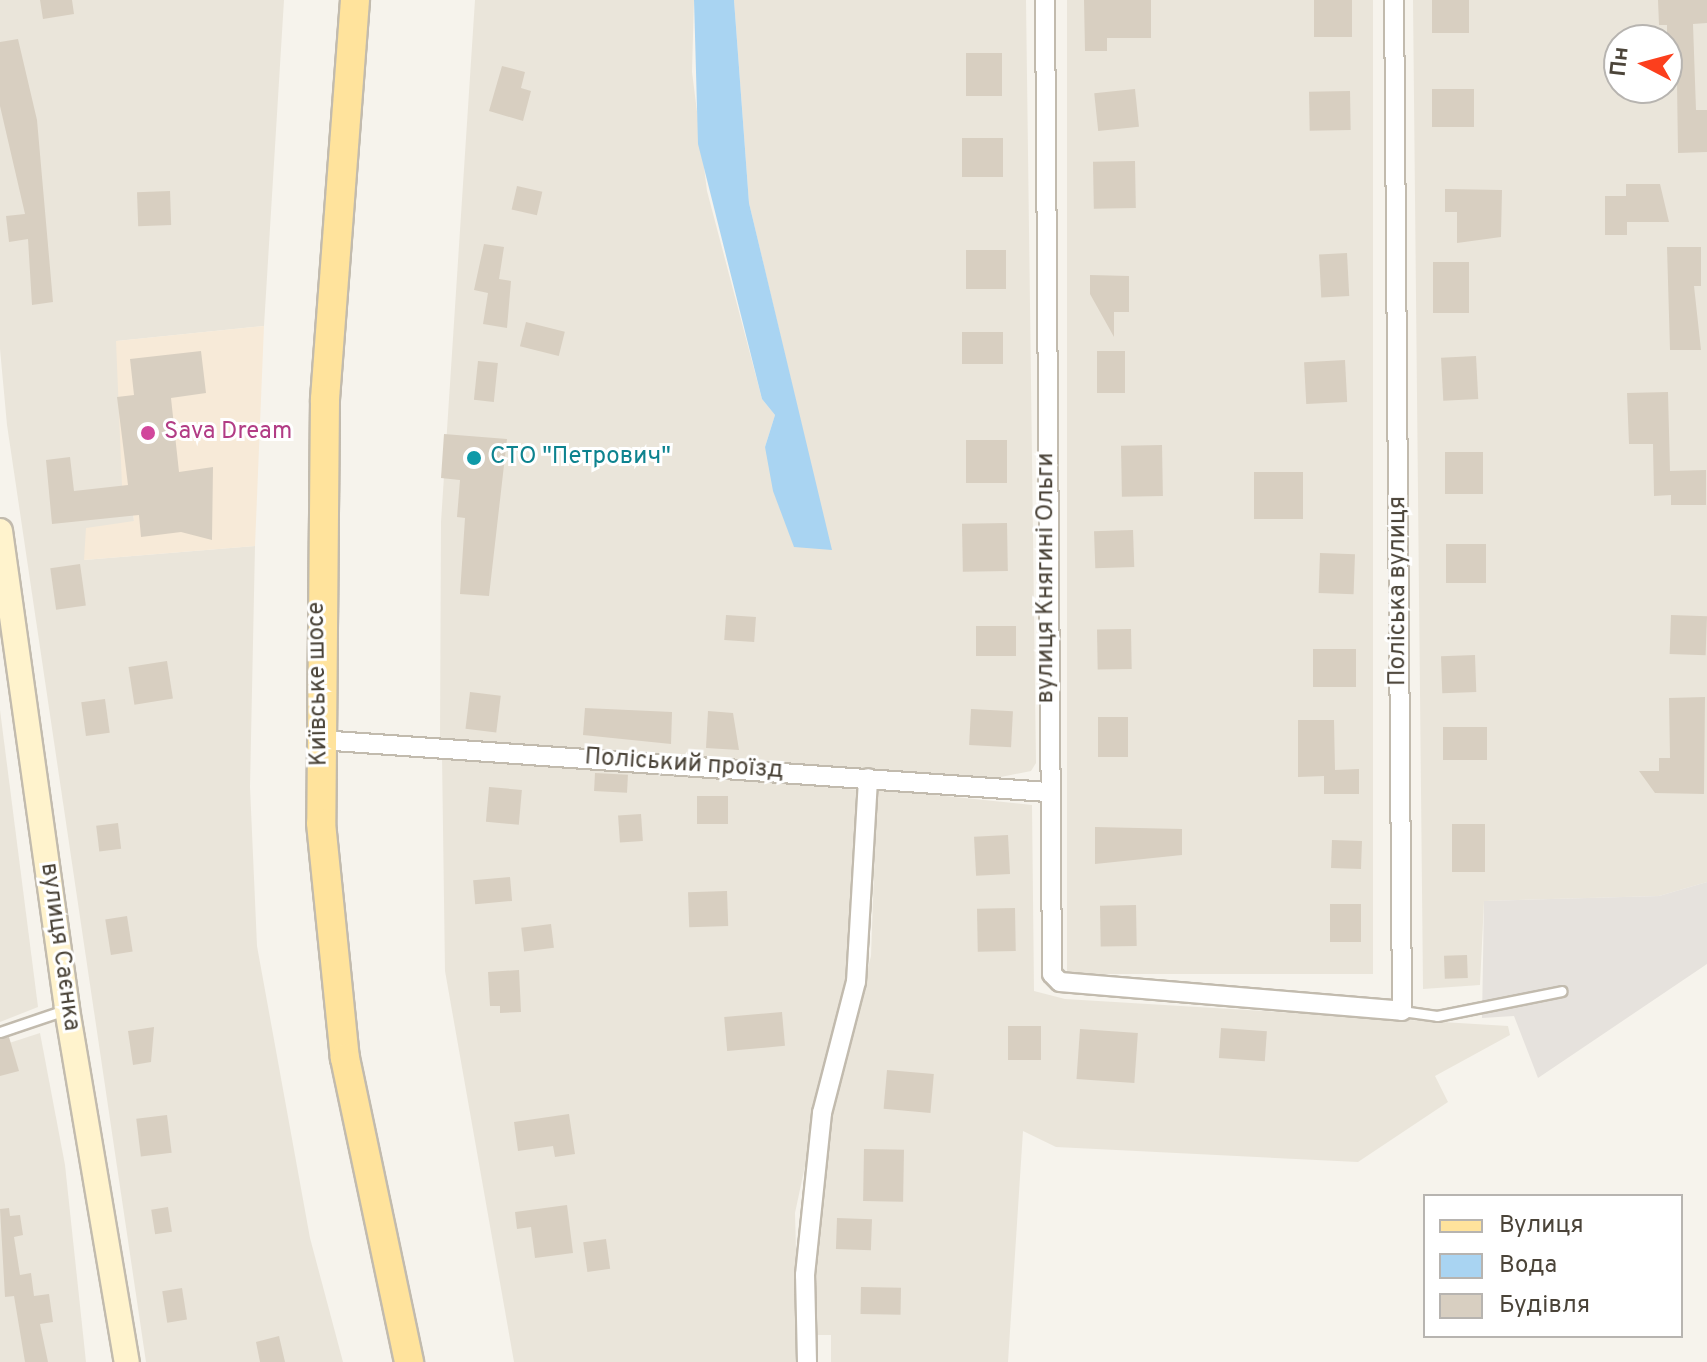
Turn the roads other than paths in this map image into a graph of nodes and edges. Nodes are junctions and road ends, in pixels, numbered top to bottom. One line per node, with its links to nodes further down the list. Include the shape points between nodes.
1 (355, 0): 5 (main road, Київське шосе, via 325,399)
2 (1045, 0): 7 (street, вулиця Княгині Ольги)
3 (1394, 0): 10 (street, Поліська вулиця)
4 (0, 531): 9 (street, вулиця Саєнка)
5 (320, 740): 6 (street, Поліський проїзд); 13 (main road, Київське шосе, via 324,868 343,1043)
6 (868, 778): 7 (street, Поліський проїзд); 14 (street, via 856,982 822,1113 806,1260)
7 (1048, 792): 10 (street, вулиця Княгині Ольги, via 1055,979)
8 (1562, 991): 10 (lane, via 1437,1016)
9 (67, 1009): 11 (lane); 12 (street, вулиця Саєнка)
10 (1402, 1011)
11 (0, 1032)
12 (127, 1362)
13 (409, 1362)
14 (807, 1362)

